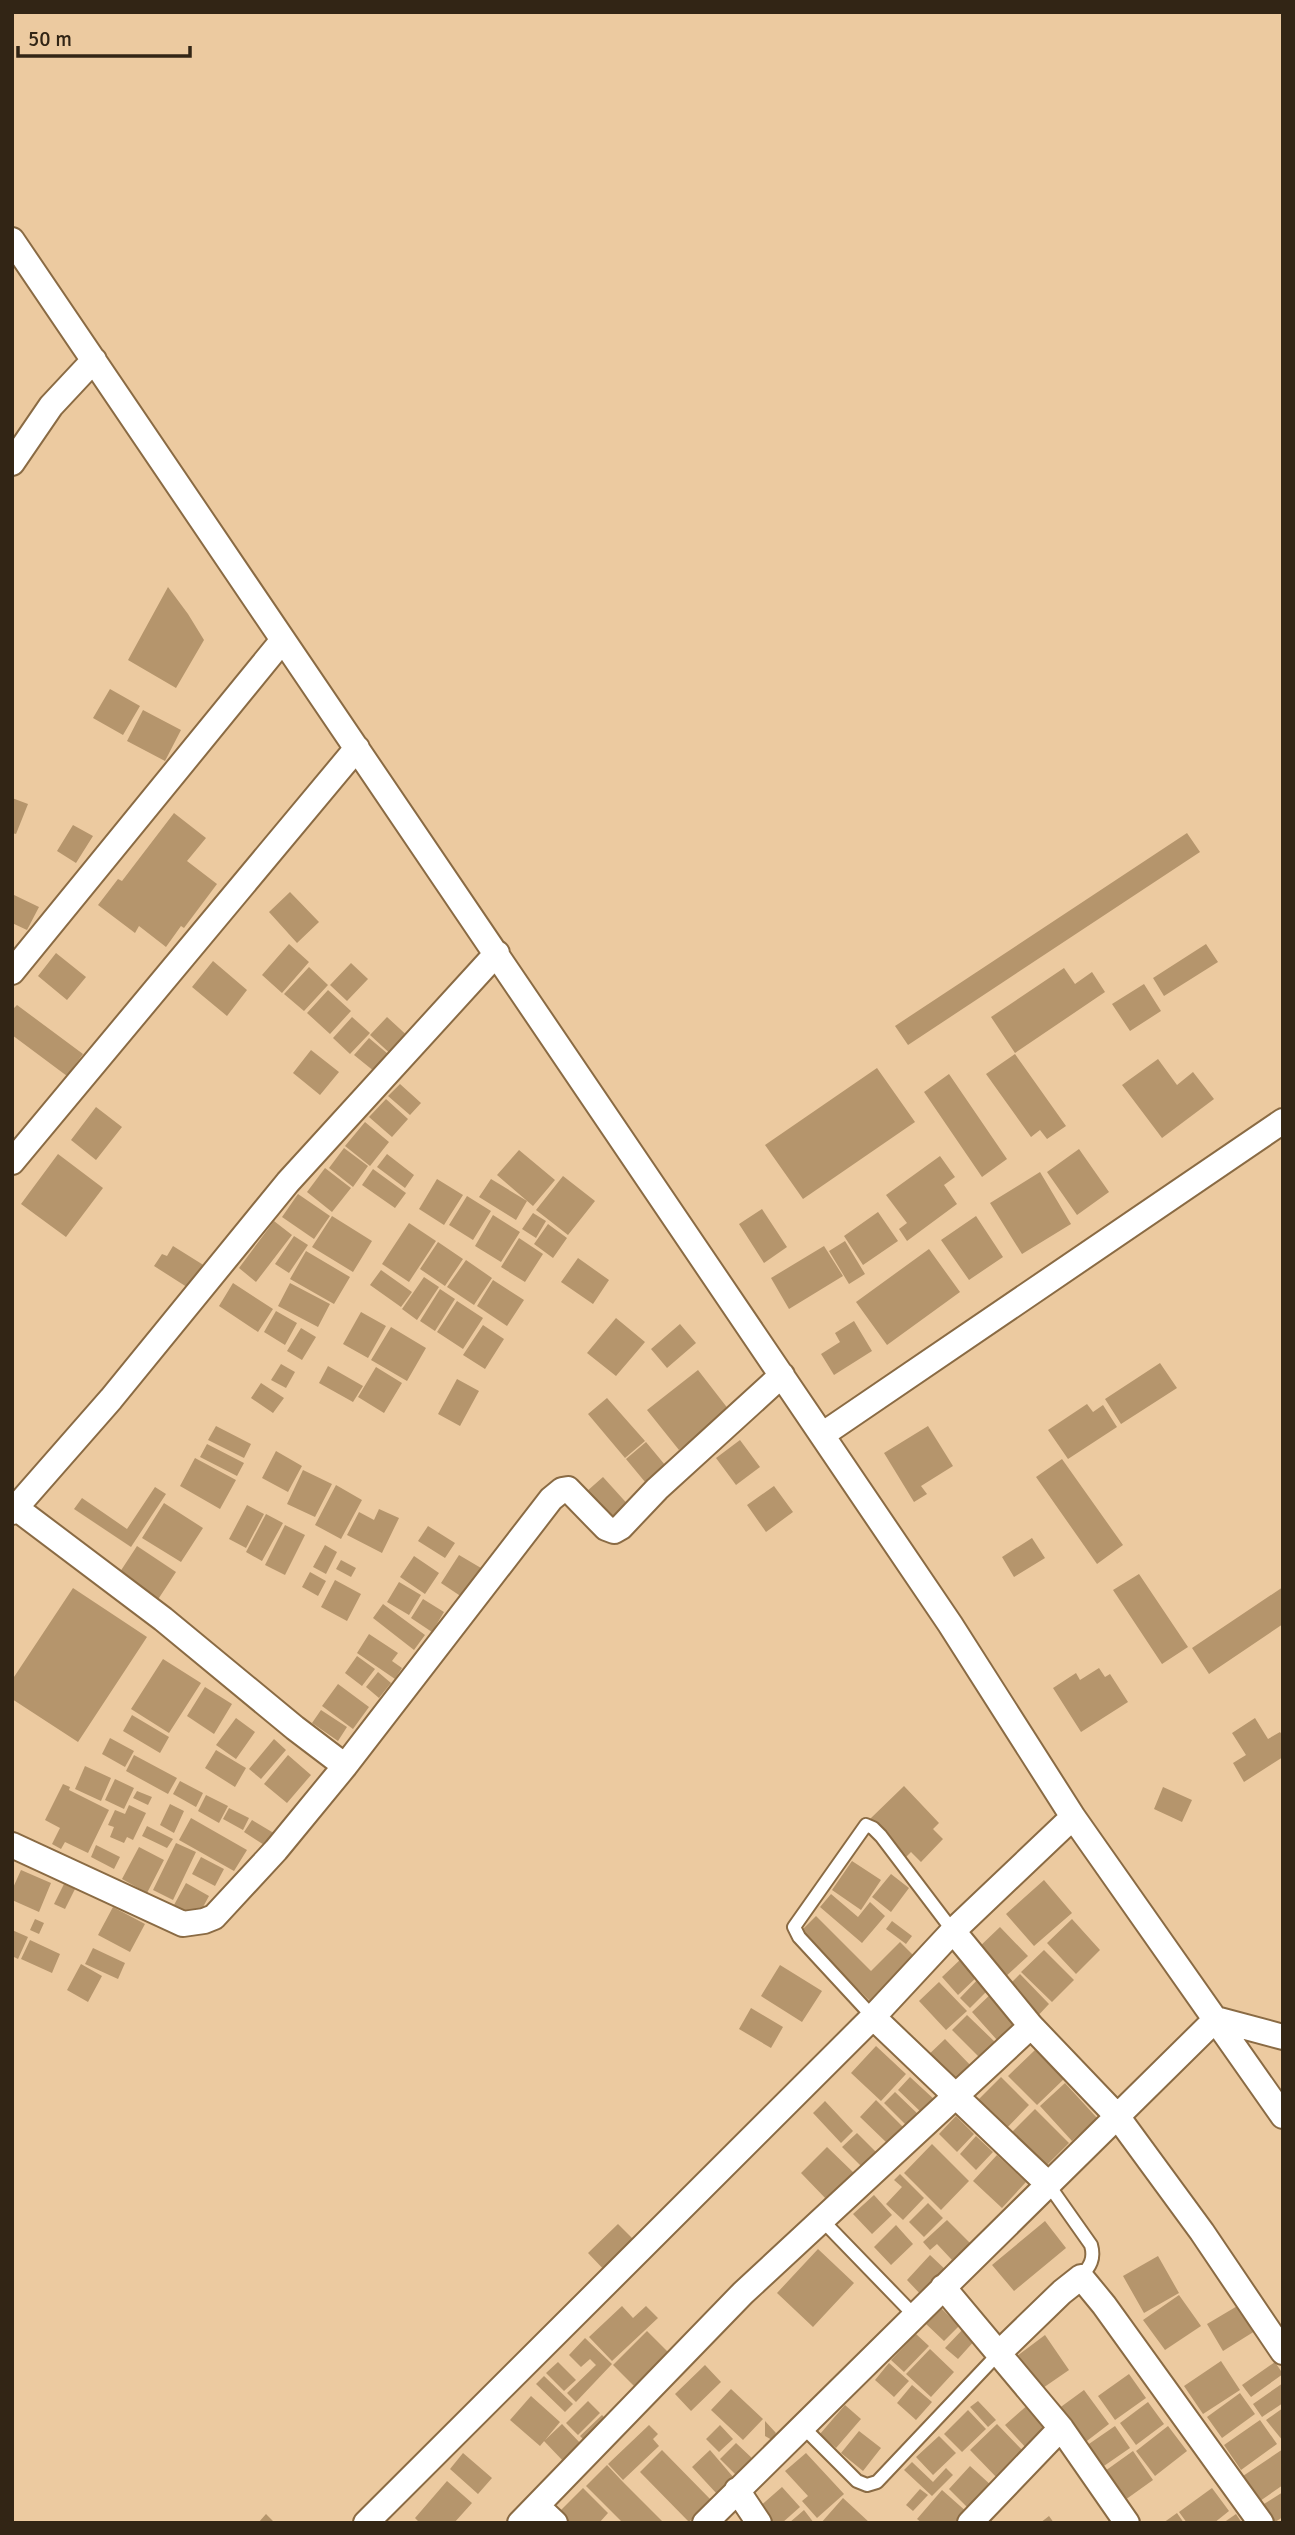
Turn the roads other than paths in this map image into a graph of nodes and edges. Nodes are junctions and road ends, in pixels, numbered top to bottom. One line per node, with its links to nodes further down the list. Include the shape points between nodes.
1 (12, 240): 2 (street)
2 (94, 360): 3 (street, via 51,406); 4 (street)
3 (12, 463)
4 (282, 641): 5 (street); 7 (street)
5 (357, 748): 6 (street); 9 (street)
6 (497, 953): 10 (street); 12 (street, via 288,1182 111,1399)
7 (13, 969)
8 (1283, 1121): 11 (street)
9 (12, 1162)
10 (782, 1376): 11 (street); 13 (street, via 614,1531 568,1489 551,1499)
11 (822, 1435): 14 (street)
12 (13, 1509): 13 (street, via 163,1619)
13 (345, 1766): 15 (street, via 231,1900 204,1921 183,1924)
14 (1073, 1817): 16 (street); 18 (street)
15 (12, 1845)
16 (953, 1931): 17 (street); 17 (lane, via 881,1836 866,1825 794,1927); 19 (street)
17 (873, 2017): 21 (street); 36 (street)
18 (1216, 2019): 20 (street); 22 (street); 23 (street)
19 (1031, 2026): 21 (street); 22 (street)
20 (1283, 2037)
21 (954, 2095): 24 (street); 25 (street)
22 (1117, 2116): 24 (street); 29 (street)
23 (1283, 2116)
24 (1048, 2184): 26 (lane, via 1091,2245 1092,2263); 27 (street)
25 (821, 2219): 28 (lane); 34 (street)
26 (1081, 2277): 30 (street); 41 (street)
27 (943, 2287): 28 (street); 30 (street)
28 (914, 2315): 31 (street)
29 (1283, 2352)
30 (999, 2353): 31 (lane, via 877,2482 867,2486); 32 (street)
31 (802, 2426): 33 (street)
32 (1062, 2428): 35 (street); 40 (street)
33 (737, 2490): 38 (street); 39 (street)
34 (528, 2514): 37 (street)
35 (981, 2519)
36 (366, 2523)
37 (555, 2523)
38 (705, 2523)
39 (759, 2523)
40 (1127, 2523)
41 (1261, 2523)

